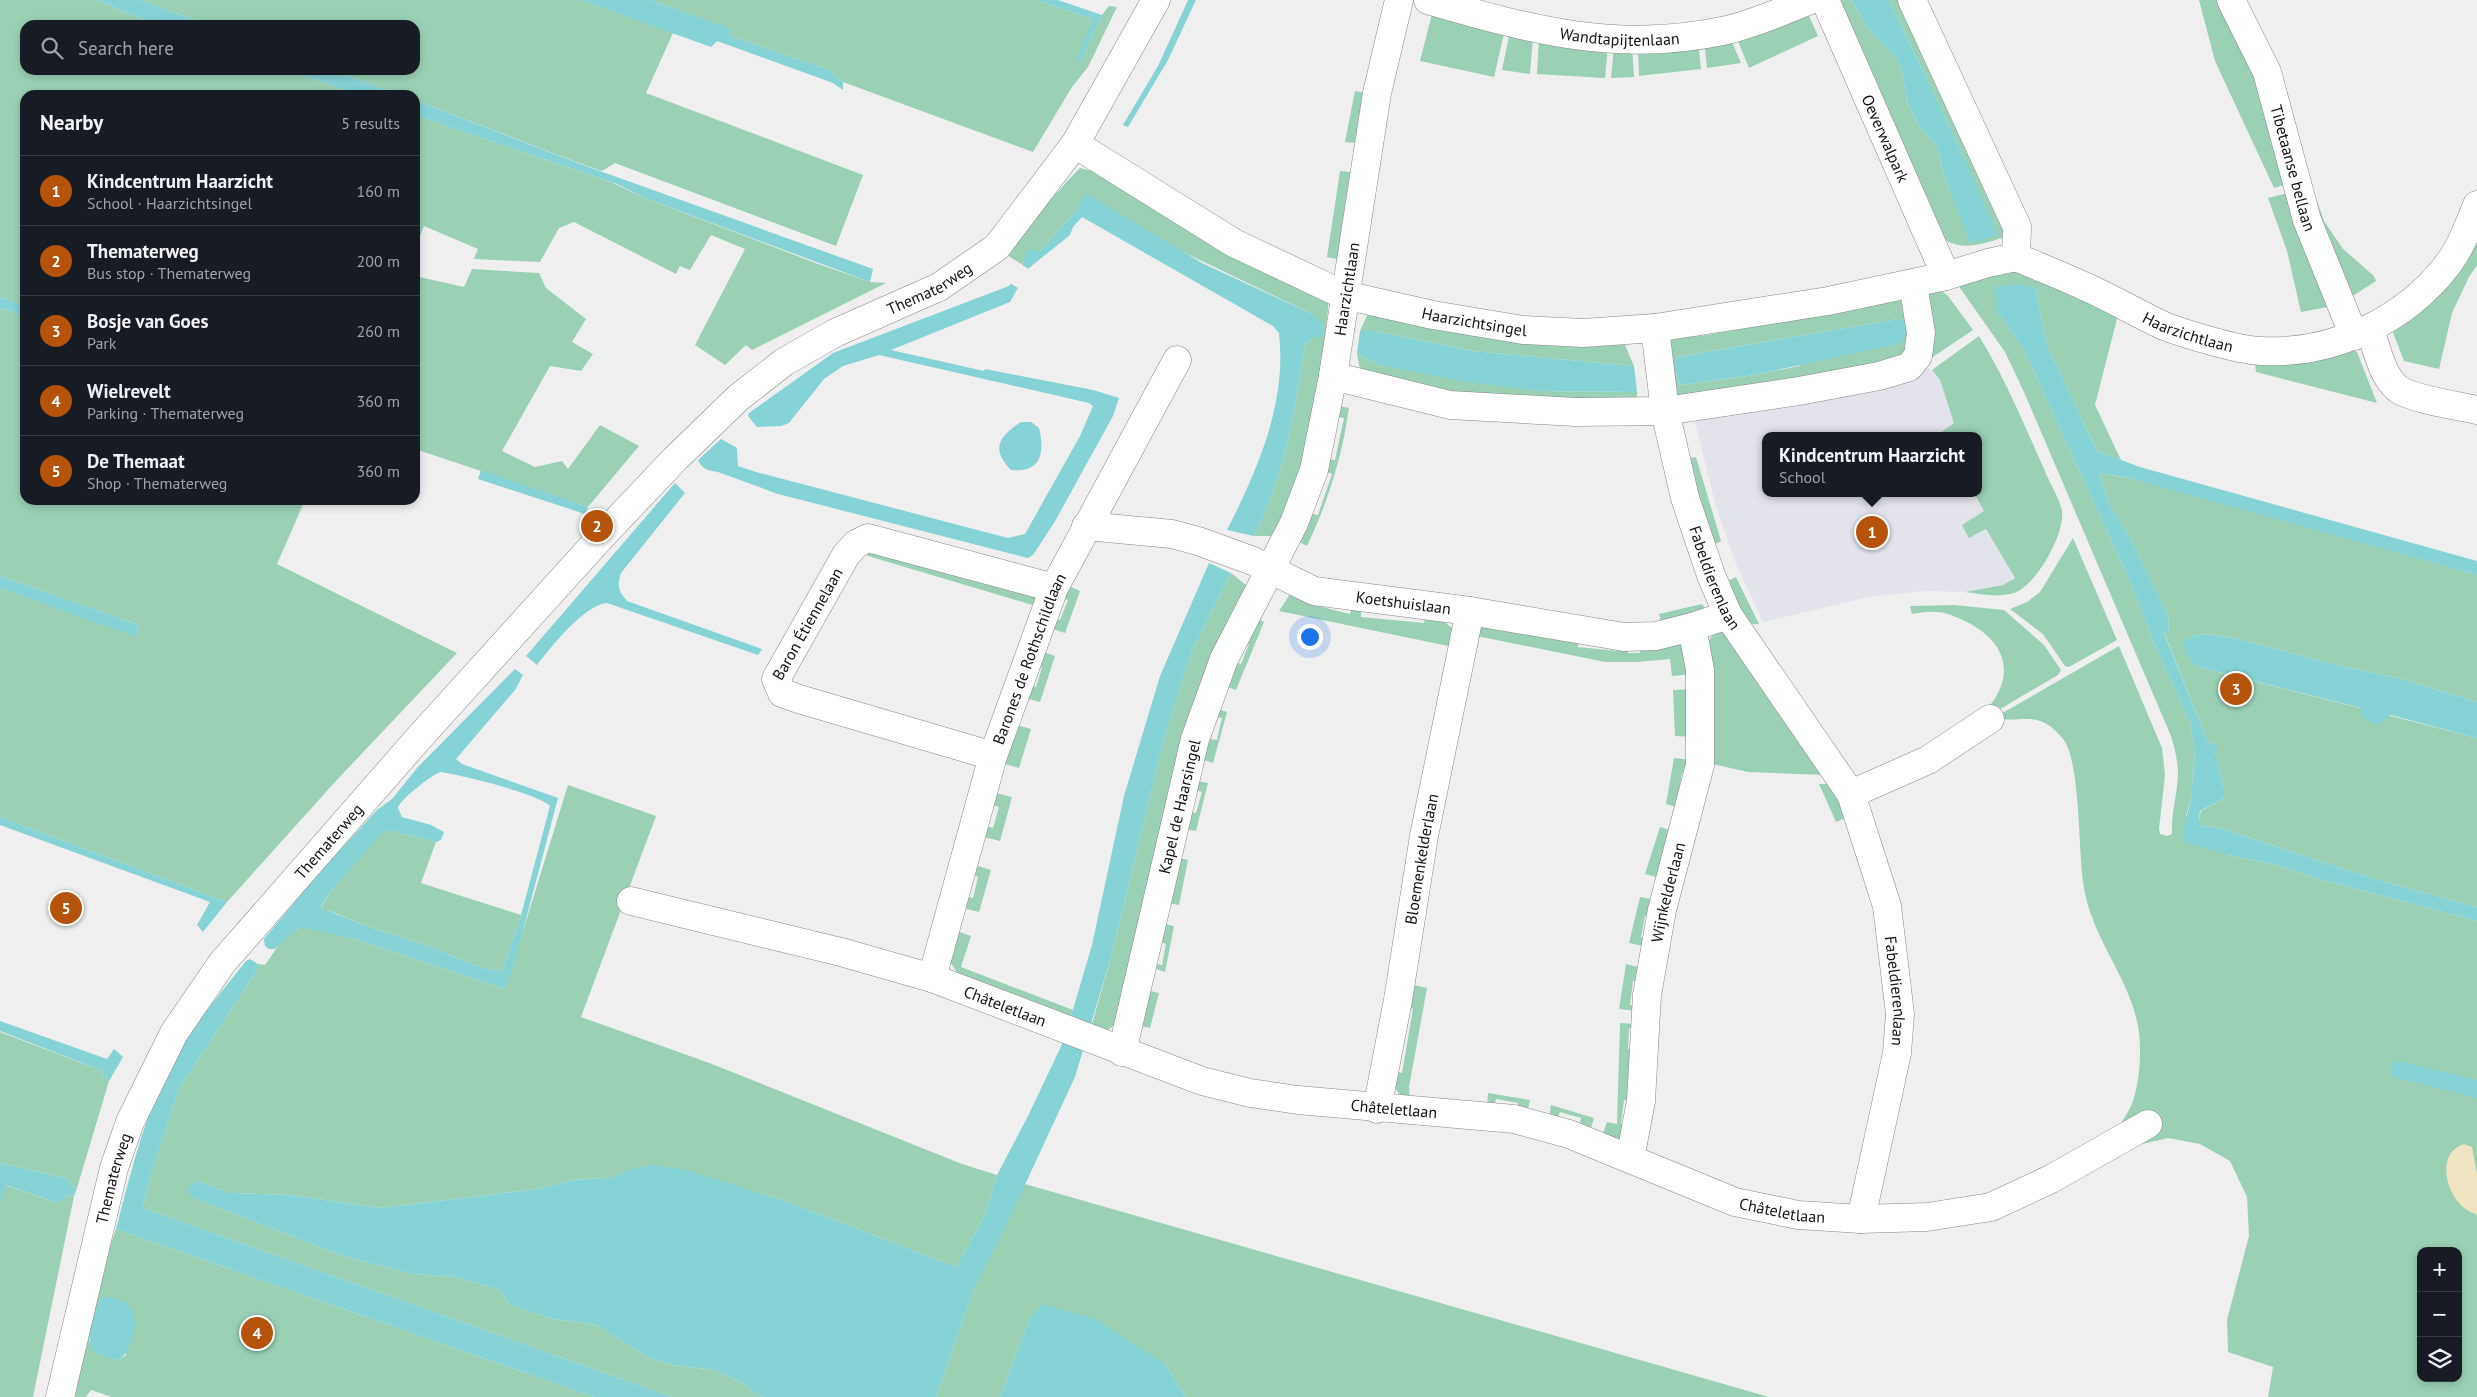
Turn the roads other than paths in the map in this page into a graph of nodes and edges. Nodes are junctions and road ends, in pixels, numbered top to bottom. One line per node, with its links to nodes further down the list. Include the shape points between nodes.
1 (1156, 0): 8 (street, Thematerweg)
2 (1399, 0): 13 (street, Haarzichtlaan, via 1377,94)
3 (1428, 0): 4 (street, Wandtapijtenlaan, via 1561,34 1636,41 1680,38 1729,29)
4 (1810, 0)
5 (1826, 0): 11 (street, Oeverwalpark)
6 (1912, 0): 10 (street, via 2017,227)
7 (2231, 0): 15 (street, Tibetaanse bellaan, via 2267,72 2307,220)
8 (1075, 144): 13 (street, Haarzichtsingel, via 1234,243); 36 (street, Thematerweg, via 997,247 940,287 835,333 784,362 738,398 600,538 222,963 174,1033 130,1122 114,1168)
9 (2477, 205): 15 (street, Haarzichtlaan, via 2450,262 2428,287 2401,310)
10 (2016, 257): 11 (street, Haarzichtsingel); 15 (street, Haarzichtlaan, via 2085,286 2165,326 2259,351 2304,348)
11 (1946, 276): 12 (street, Haarzichtsingel)
12 (1913, 284): 14 (street, Haarzichtsingel); 19 (street, via 1921,333 1918,356 1909,367 1799,391)
13 (1344, 295): 14 (street, Haarzichtsingel, via 1433,315 1523,330 1583,333); 17 (street, Haarzichtlaan)
14 (1655, 328): 19 (street, Fabeldierenlaan)
15 (2362, 333): 18 (street, via 2399,389 2418,397)
16 (1177, 360): 20 (street, Barones de Rothschildlaan)
17 (1333, 376): 19 (street, via 1450,405 1576,412); 21 (street, Haarzichtlaan, via 1314,470 1294,523)
18 (2477, 410)
19 (1665, 411): 24 (street, Fabeldierenlaan, via 1685,498)
20 (1086, 526): 21 (street, Koetshuislaan, via 1172,534); 22 (street, Barones de Rothschildlaan)
21 (1261, 566): 23 (street, Koetshuislaan, via 1314,591); 31 (street, Kapel de Haarsingel, via 1195,739)
22 (1054, 588): 27 (street, Barones de Rothschildlaan); 27 (street, Baron Étiennelaan, via 868,538 856,544 846,555 776,679 782,693)
23 (1470, 611): 25 (street, Koetshuislaan, via 1624,637 1656,636); 32 (street, Bloemenkelderlaan, via 1424,836)
24 (1728, 615): 25 (street, Koetshuislaan); 28 (street, Fabeldierenlaan)
25 (1692, 627): 34 (street, Wijnkelderlaan, via 1700,670 1700,765 1662,910 1648,985 1641,1101)
26 (1990, 719): 28 (street, via 1928,760)
27 (993, 756): 30 (street, Barones de Rothschildlaan)
28 (1851, 794): 35 (street, Fabeldierenlaan, via 1887,906 1900,1014 1897,1053)
29 (631, 901): 30 (street, Châteletlaan, via 841,952)
30 (932, 978): 31 (street, Châteletlaan)
31 (1122, 1052): 32 (street, Châteletlaan, via 1202,1081 1250,1093)
32 (1377, 1109): 34 (street, Châteletlaan, via 1514,1119 1569,1134)
33 (2148, 1124): 35 (street, Châteletlaan, via 2051,1179 1991,1207 1927,1217)
34 (1630, 1160): 35 (street, Châteletlaan, via 1734,1202 1798,1215)
35 (1861, 1219)
36 (60, 1397)

